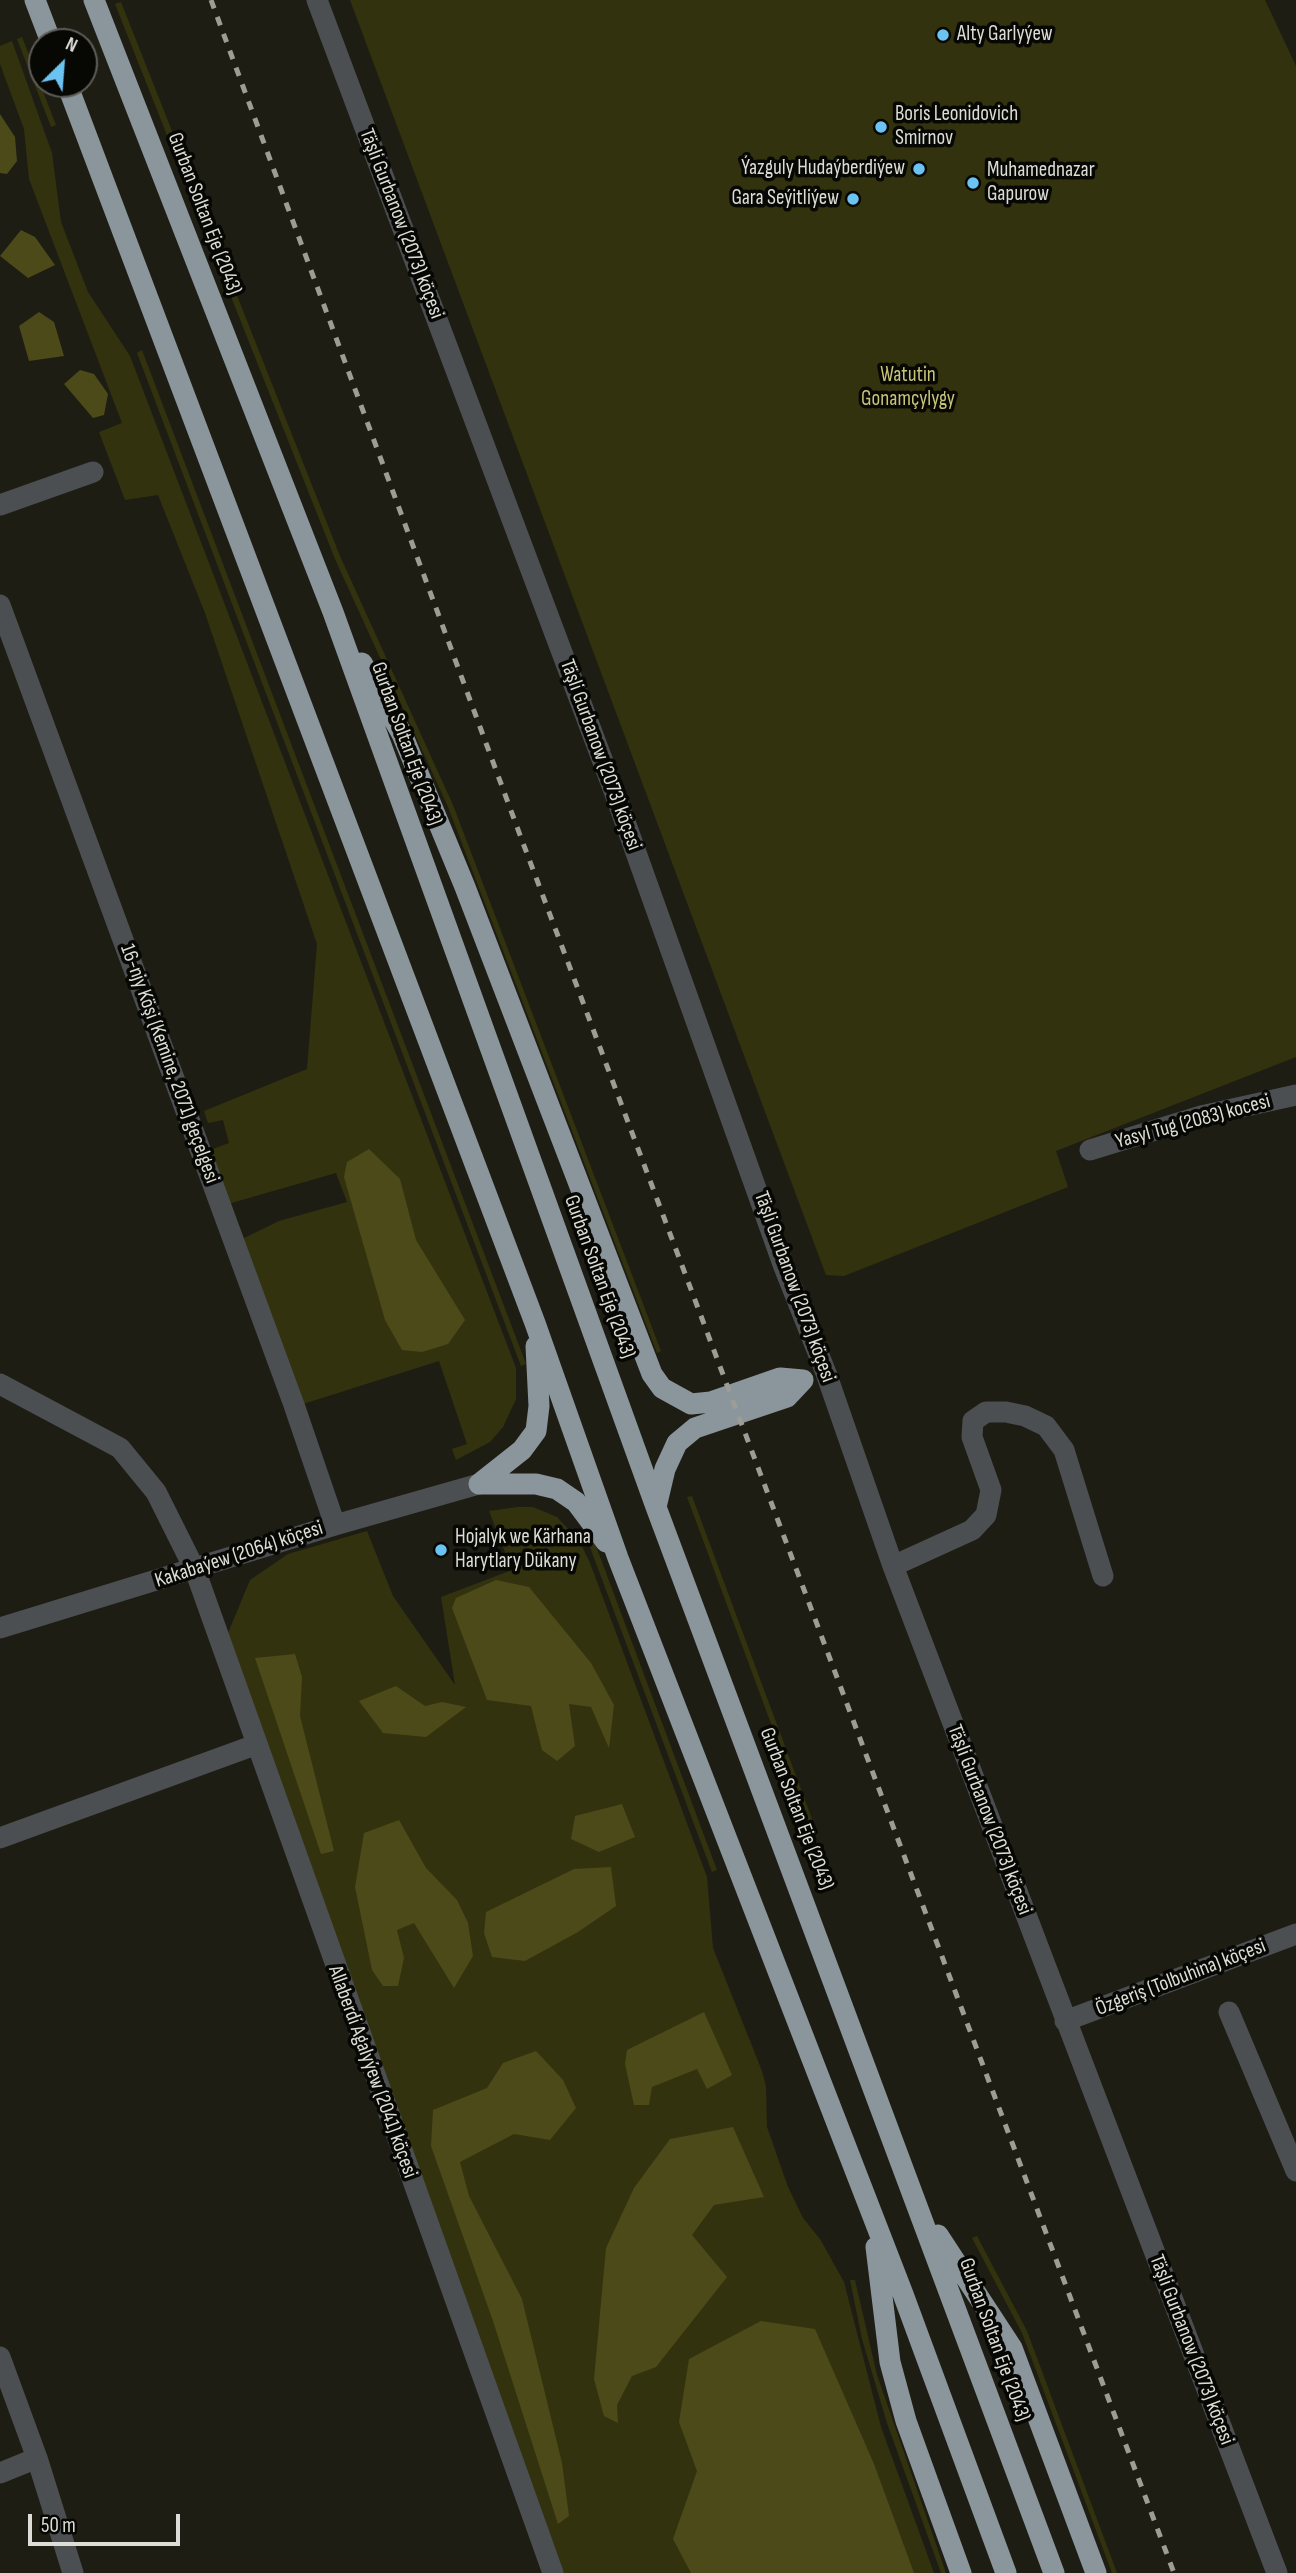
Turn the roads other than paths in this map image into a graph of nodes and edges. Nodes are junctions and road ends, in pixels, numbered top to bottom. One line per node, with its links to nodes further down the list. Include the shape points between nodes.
1 (35, 0): 4 (highway)
2 (94, 0): 9 (highway, Gurban Soltan Eje (2043))
3 (317, 0): 13 (street, Täşli Gurbanow (2073) köçesi, via 614,790)
4 (46, 28)
5 (72, 98): 12 (highway)
6 (93, 472): 7 (street)
7 (0, 505)
8 (0, 605): 18 (street, 16-njy Köşi (Kemine, 2071) geçelgesi)
9 (333, 612): 14 (highway, via 402,734 652,1374 662,1388 691,1404 711,1402 780,1378); 17 (highway, Gurban Soltan Eje (2043))
10 (1296, 1096): 11 (street, Yasyl Tug (2083) kocesi, via 1201,1116)
11 (1090, 1150)
12 (535, 1323): 16 (highway, via 536,1431 522,1450); 19 (highway)
13 (826, 1373): 14 (street); 20 (street, Täşli Gurbanow (2073) köçesi)
14 (803, 1380): 17 (highway, via 787,1397 695,1428 677,1443)
15 (0, 1384): 21 (street, Allaberdi Agalyýew (2041) köçesi, via 120,1448 156,1492)
16 (479, 1484): 18 (street, Kakabaýew (2064) köçesi); 19 (highway, via 536,1484 557,1489 576,1502)
17 (656, 1507): 30 (highway, Gurban Soltan Eje (2043))
18 (335, 1525): 21 (street, Kakabaýew (2064) köçesi)
19 (618, 1558): 31 (highway)
20 (893, 1566): 22 (street, via 972,1530 986,1515 990,1490 972,1437 974,1421 986,1412 1006,1412 1046,1426 1063,1450); 28 (street, Täşli Gurbanow (2073) köçesi)
21 (195, 1570): 23 (street, Kakabaýew (2064) köçesi); 24 (street, Allaberdi Agalyýew (2041) köçesi)
22 (1104, 1576)
23 (0, 1628)
24 (255, 1745): 25 (street); 37 (street, Allaberdi Agalyýew (2041) köçesi)
25 (0, 1838)
26 (1296, 1934): 28 (street, Özgeriş (Tolbuhina) köçesi)
27 (1230, 2012): 29 (street)
28 (1065, 2021): 42 (street, Täşli Gurbanow (2073) köçesi)
29 (1296, 2171)
30 (919, 2207): 40 (highway, Gurban Soltan Eje (2043)); 41 (highway, via 1012,2348)
31 (873, 2221): 38 (highway, via 890,2362 906,2421); 39 (highway)
32 (0, 2357): 33 (street)
33 (37, 2458): 34 (street); 36 (street)
34 (0, 2473)
35 (1296, 2569): 43 (street)
36 (73, 2573)
37 (553, 2573)
38 (961, 2573)
39 (1006, 2573)
40 (1054, 2573)
41 (1096, 2573)
42 (1277, 2573)
43 (1287, 2573)

